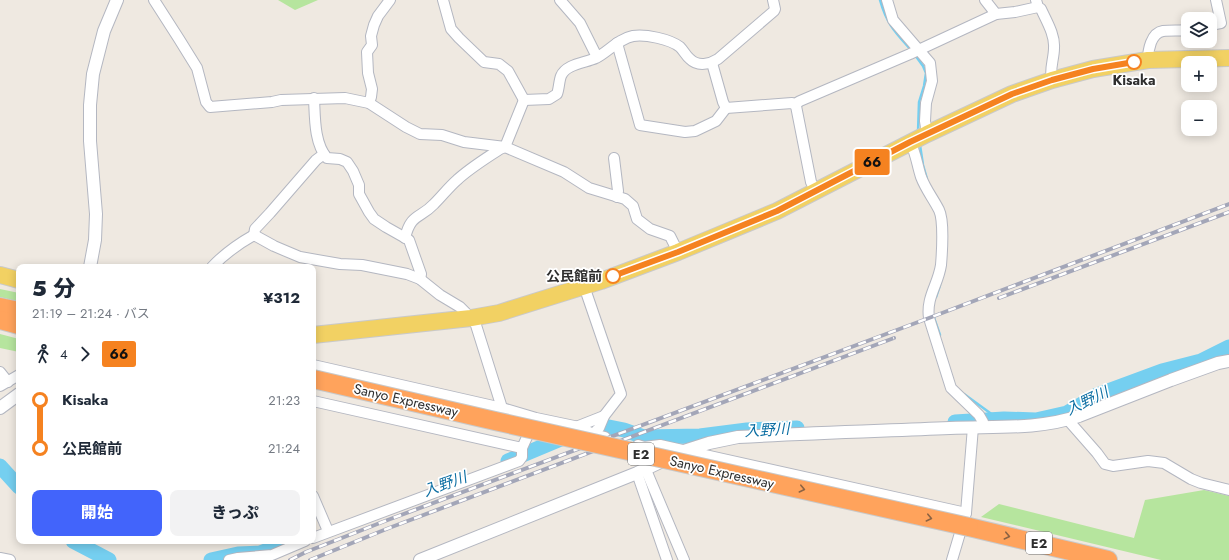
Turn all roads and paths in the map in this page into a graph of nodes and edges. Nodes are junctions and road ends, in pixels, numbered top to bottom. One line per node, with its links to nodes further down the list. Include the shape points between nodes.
1 (117, 0): 35 (street, via 93,74 90,141 96,214)
2 (154, 0): 21 (street, via 197,68 206,102 210,107)
3 (390, 0): 23 (street, via 374,25 372,45 367,52 372,89)
4 (443, 0): 22 (street, via 451,29 484,62 499,64 508,71)
5 (560, 0): 16 (street, via 580,23)
6 (773, 0): 19 (street, via 774,11)
7 (887, 0): 15 (street, via 893,20)
8 (985, 0): 11 (street)
9 (1216, 0): 12 (street, via 1221,23)
10 (1037, 4): 11 (street, via 1015,12); 20 (street, via 1053,36 1053,65 1050,72)
11 (996, 14): 15 (street)
12 (1217, 24)
13 (1181, 30): 18 (street, via 1157,33 1148,50)
14 (617, 43): 16 (street); 19 (street, via 631,36 656,38 679,47 695,63); 25 (street, via 640,125 685,132 716,121)
15 (915, 52): 24 (street); 26 (street, via 930,63 932,75)
16 (597, 57): 22 (street, via 566,70 561,76 557,94 550,99)
17 (1229, 58): 18 (main road)
18 (1148, 60): 20 (main road, via 1093,69)
19 (712, 63): 25 (street)
20 (1052, 80): 26 (main road, via 1012,94)
21 (314, 98): 23 (street, via 345,98); 28 (street, via 315,131)
22 (524, 100): 27 (street)
23 (369, 104): 27 (street, via 420,134 442,135 464,142)
24 (795, 104): 25 (street, via 792,102); 30 (street)
25 (726, 108)
26 (920, 138): 30 (main road); 60 (street, via 915,151 921,176 941,215 941,265 929,300 929,318 950,388)
27 (505, 147): 31 (street, via 564,172 589,188); 33 (street, via 469,170 433,206 413,220)
28 (324, 154): 32 (street, via 255,229); 33 (street, via 327,158 347,162 369,212 380,223)
29 (614, 158): 31 (street)
30 (816, 192): 34 (main road)
31 (617, 197): 34 (street, via 633,206 637,219 650,229 670,236)
32 (254, 235): 36 (street, via 238,244); 39 (street, via 300,257 362,265)
33 (405, 238): 39 (street, via 409,240 421,274)
34 (678, 252): 40 (main road)
35 (91, 264)
36 (215, 264)
37 (0, 275): 38 (main road)
38 (16, 279)
39 (420, 279): 43 (street, via 460,307)
40 (584, 286): 43 (main road, via 499,313); 61 (street, via 621,394)
41 (0, 307): 42 (highway)
42 (16, 310)
43 (471, 318): 46 (main road); 57 (street)
44 (0, 320): 45 (highway)
45 (16, 324)
46 (316, 335)
47 (1229, 361): 59 (street, via 1171,380)
48 (316, 366): 57 (street)
49 (0, 372): 52 (street)
50 (16, 376): 52 (street)
51 (316, 380): 67 (highway, Sanyo Expressway / E2, one-way to 67, bridge)
52 (4, 384)
53 (316, 393): 67 (highway, Sanyo Expressway / E2)
54 (16, 396): 56 (street)
55 (316, 402): 63 (street)
56 (0, 408)
57 (502, 408): 58 (street)
58 (536, 418): 61 (street); 63 (street)
59 (1068, 420): 60 (street, via 1022,427); 65 (street, via 1105,464 1113,466 1148,461 1164,463 1191,479)
60 (980, 423): 62 (street, via 738,437); 67 (street)
61 (591, 427): 62 (street, via 644,447 660,446)
62 (684, 451): 64 (street); 67 (street)
63 (522, 453): 68 (street, via 520,461)
64 (642, 471): 75 (street); 76 (street); 77 (street)
65 (1229, 490)
66 (316, 503): 68 (street)
67 (967, 526): 72 (street); 78 (highway, Sanyo Expressway / E2); 79 (highway, Sanyo Expressway / E2, one-way to 79)
68 (326, 528): 69 (street)
69 (316, 536)
70 (298, 544): 74 (street, via 272,555)
71 (0, 558): 73 (street)
72 (954, 559)
73 (10, 560)
74 (229, 560)
75 (420, 560)
76 (667, 560)
77 (684, 560)
78 (1057, 560)
79 (1108, 560)

